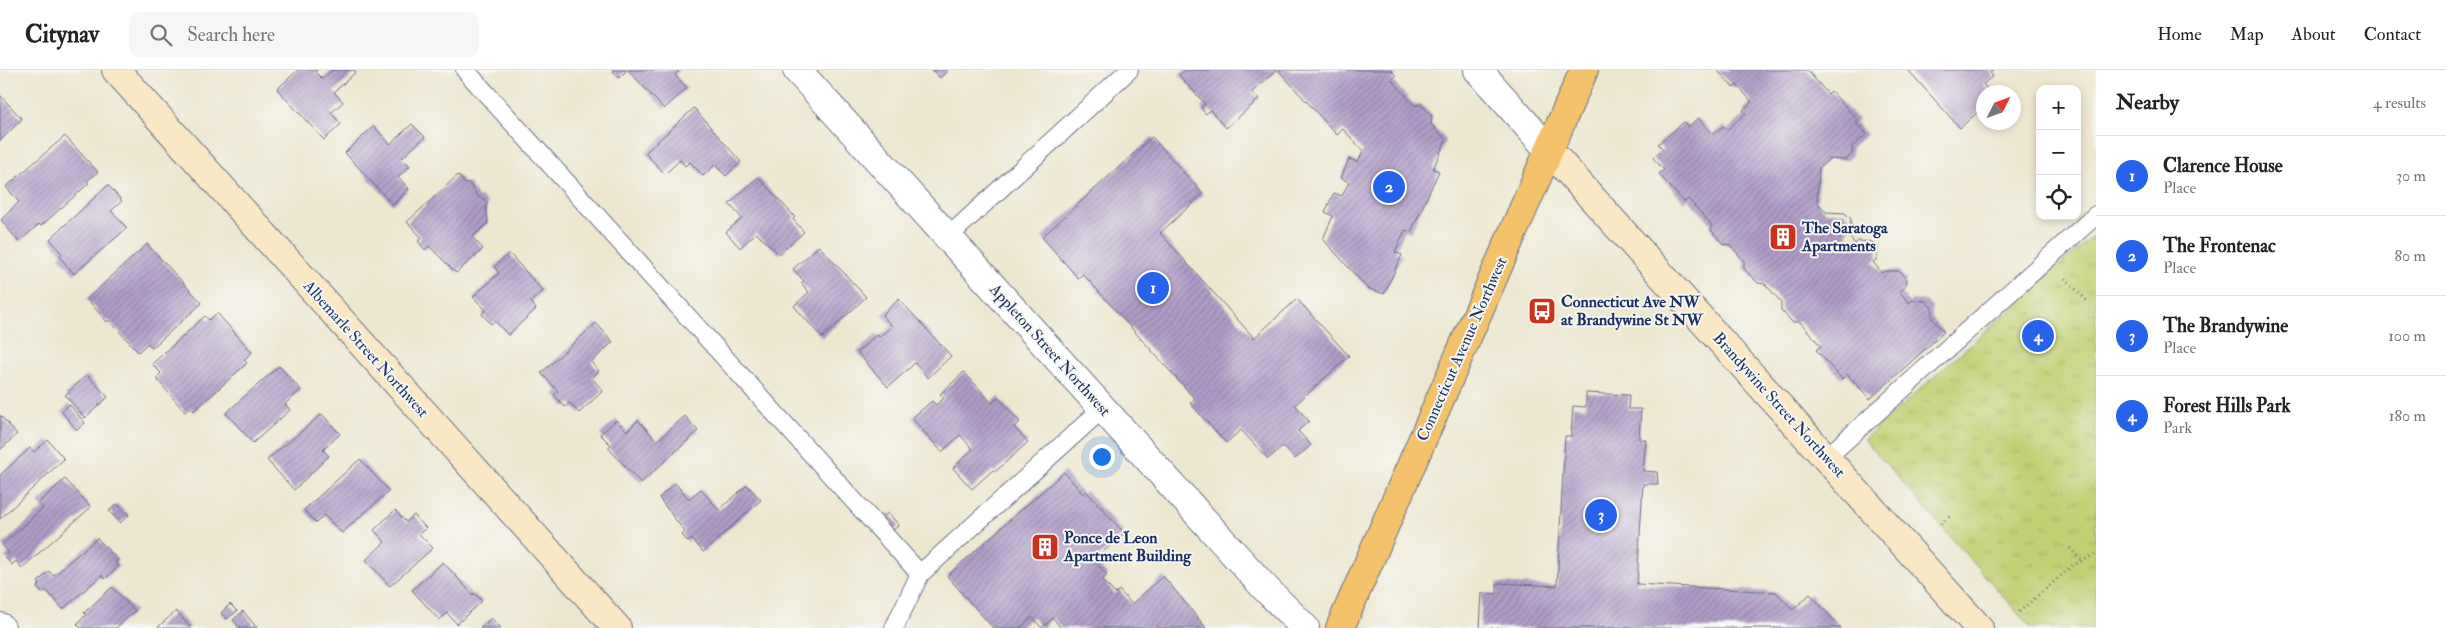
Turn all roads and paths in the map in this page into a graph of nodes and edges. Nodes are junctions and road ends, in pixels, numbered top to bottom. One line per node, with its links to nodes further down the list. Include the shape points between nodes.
1 (116, 70): 21 (street, Albemarle Street Northwest)
2 (465, 70): 19 (lane)
3 (797, 70): 9 (street, Appleton Street Northwest)
4 (1129, 70): 9 (lane)
5 (1478, 70): 7 (street, Brandywine Street Northwest)
6 (1584, 70): 7 (main road, Connecticut Avenue Northwest)
7 (1549, 150): 13 (street, Brandywine Street Northwest); 24 (main road, Connecticut Avenue Northwest)
8 (2096, 215): 10 (lane)
9 (948, 237): 12 (street, Appleton Street Northwest)
10 (2047, 259): 11 (path); 13 (lane)
11 (2089, 303)
12 (1102, 409): 19 (lane); 23 (street, Appleton Street Northwest)
13 (1826, 458): 25 (street, Brandywine Street Northwest)
14 (1950, 516): 15 (path)
15 (1941, 524)
16 (2070, 548): 18 (path)
17 (2096, 554): 18 (path)
18 (2081, 560): 20 (path)
19 (920, 574): 22 (lane)
20 (2020, 612)
21 (617, 628)
22 (894, 628)
23 (1305, 628)
24 (1340, 628)
25 (1979, 628)

